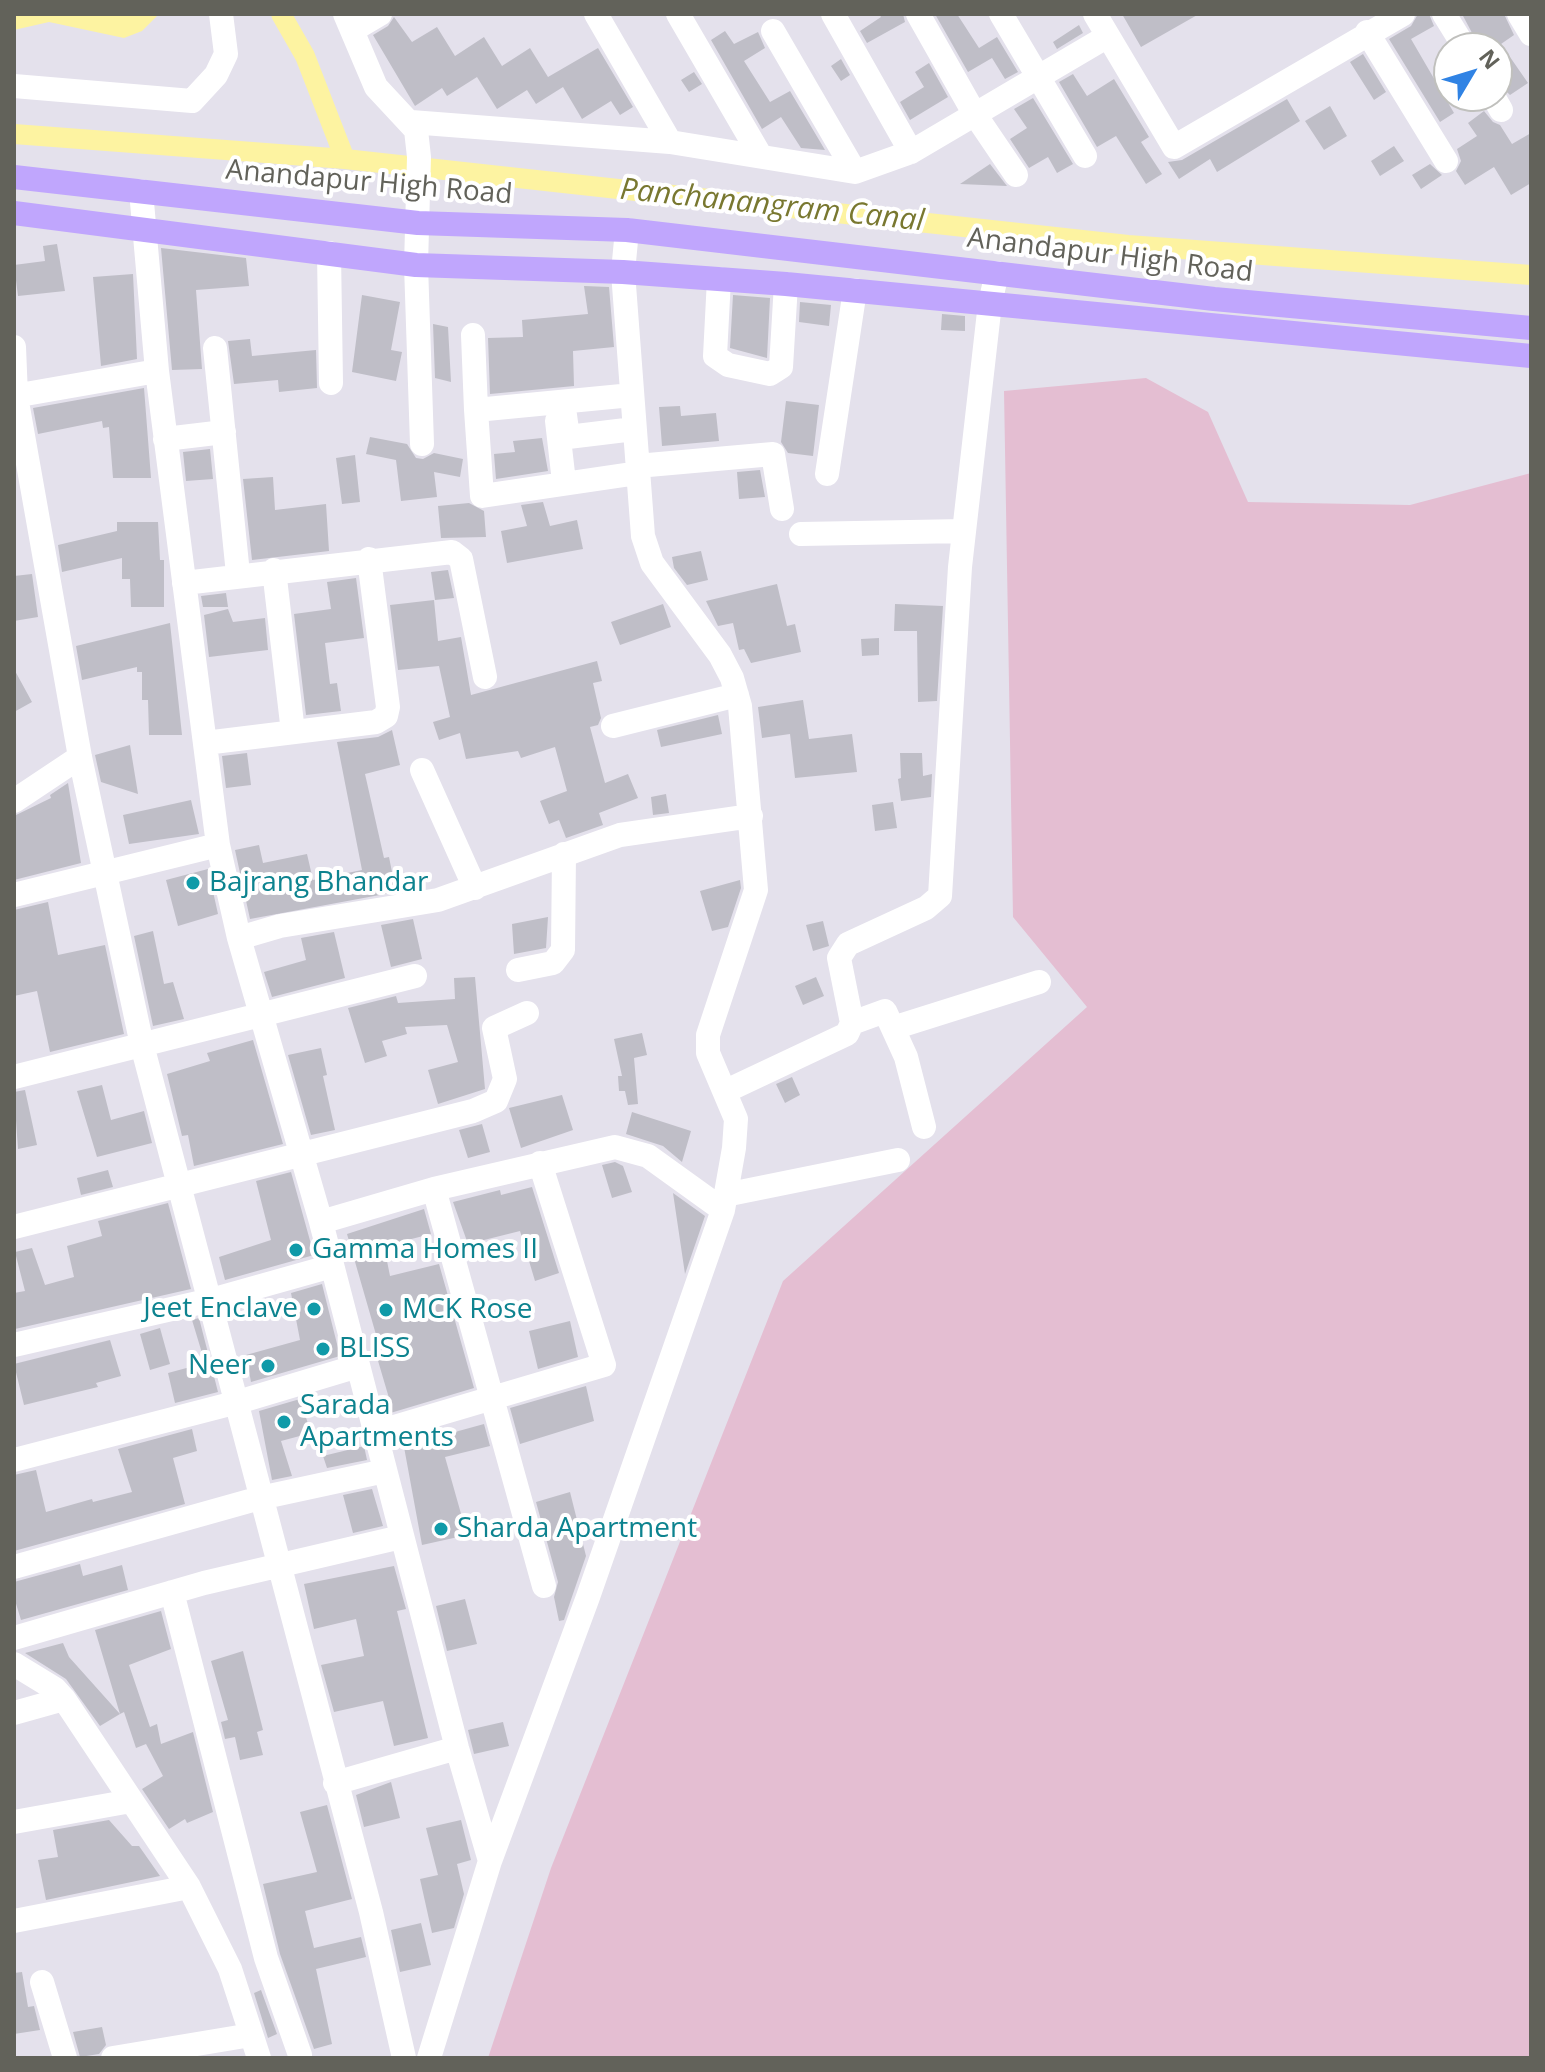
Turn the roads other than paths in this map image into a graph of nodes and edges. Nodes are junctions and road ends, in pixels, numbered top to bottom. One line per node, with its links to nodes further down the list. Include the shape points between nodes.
1 (221, 14): 19 (street, via 226,54 216,75 192,101)
2 (380, 14): 12 (street)
3 (596, 14): 22 (street)
4 (678, 14): 24 (street)
5 (833, 14): 23 (street)
6 (918, 14): 20 (street)
7 (1001, 14): 18 (street)
8 (1095, 14): 17 (street)
9 (1403, 14): 14 (street)
10 (1444, 14): 15 (street)
11 (1519, 14): 16 (street)
12 (349, 22): 21 (street, via 376,87)
13 (773, 31): 27 (street)
14 (1367, 32): 17 (street, via 1174,147); 26 (street)
15 (1455, 32)
16 (1531, 34)
17 (1108, 36): 18 (street)
18 (1038, 75): 20 (street); 25 (street)
19 (14, 86)
20 (974, 113): 23 (street); 28 (street)
21 (411, 122): 22 (street); 32 (street, via 419,157)
22 (670, 142): 24 (street)
23 (911, 152): 27 (street)
24 (760, 155): 27 (street)
25 (1085, 156)
26 (1446, 161)
27 (855, 172)
28 (1016, 175)
29 (14, 177): 30 (main road, Anandapur High Road)
30 (141, 191): 32 (main road, Anandapur High Road); 33 (street)
31 (14, 213): 33 (main road, Anandapur High Road)
32 (418, 223): 34 (main road, Anandapur High Road); 36 (street)
33 (145, 228): 35 (main road, Anandapur High Road); 49 (street)
34 (627, 230): 37 (street); 38 (main road, Anandapur High Road)
35 (329, 253): 36 (main road, Anandapur High Road); 50 (street)
36 (416, 265): 37 (main road, Anandapur High Road); 58 (street)
37 (623, 272): 39 (main road, Anandapur High Road); 51 (street)
38 (997, 273): 42 (street); 43 (main road, Anandapur High Road)
39 (713, 278): 40 (main road, Anandapur High Road); 40 (street, via 715,356 728,365 770,374 781,367); 45 (street)
40 (786, 284): 41 (main road, Anandapur High Road)
41 (855, 290): 42 (main road, Anandapur High Road); 60 (street)
42 (990, 303): 48 (main road, Anandapur High Road); 63 (street)
43 (1531, 328)
44 (473, 335): 53 (street)
45 (700, 336)
46 (14, 347): 52 (street)
47 (215, 348): 56 (street)
48 (1531, 356)
49 (157, 371): 52 (street); 57 (street)
50 (331, 383)
51 (632, 395): 54 (street); 55 (street)
52 (15, 396): 74 (street)
53 (476, 410): 54 (street); 61 (street, via 482,496)
54 (563, 418): 55 (street); 61 (street); 61 (street)
55 (634, 429): 59 (street)
56 (224, 432): 57 (street); 67 (street)
57 (165, 439): 68 (street)
58 (422, 444)
59 (638, 469): 61 (street); 62 (street, via 773,454); 70 (street, via 643,536 652,563 720,655)
60 (827, 474)
61 (568, 475)
62 (782, 509)
63 (964, 531): 64 (street); 89 (street, via 940,896 926,908 848,944 839,958)
64 (801, 534)
65 (369, 559): 66 (street); 69 (street, via 457,554); 72 (street, via 386,716 376,722)
66 (274, 570): 67 (street); 72 (street)
67 (238, 574): 68 (street)
68 (184, 583): 73 (street)
69 (485, 677)
70 (737, 695): 71 (street); 77 (street)
71 (613, 726)
72 (293, 732): 73 (street)
73 (205, 743): 78 (street)
74 (80, 757): 76 (street); 80 (street)
75 (422, 770): 81 (street)
76 (14, 801)
77 (751, 816): 79 (street, via 620,835); 93 (street, via 756,890 708,1035 708,1053)
78 (218, 845): 80 (street); 83 (street)
79 (564, 854): 81 (street); 84 (street, via 563,950 553,963)
80 (104, 875): 82 (street); 91 (street)
81 (475, 888): 83 (street, via 438,900 280,926)
82 (14, 895)
83 (239, 938): 88 (street)
84 (518, 970)
85 (415, 976): 88 (street)
86 (1039, 982): 90 (street)
87 (527, 1013): 95 (street, via 494,1028 505,1079 496,1101)
88 (263, 1014): 91 (street); 95 (street)
89 (852, 1023): 90 (street, via 885,1011); 93 (street, via 847,1034)
90 (893, 1028): 94 (street)
91 (142, 1045): 92 (street); 98 (street)
92 (14, 1077)
93 (726, 1091): 100 (street, via 736,1119)
94 (924, 1127)
95 (301, 1157): 98 (street); 101 (street)
96 (898, 1160): 100 (street)
97 (540, 1163): 99 (street); 100 (street, via 615,1147 634,1150); 107 (street, via 604,1365)
98 (181, 1187): 102 (street); 104 (street)
99 (434, 1189): 101 (street); 107 (street)
100 (724, 1203): 126 (street)
101 (321, 1222): 103 (street)
102 (14, 1227)
103 (332, 1266): 104 (street); 106 (street)
104 (211, 1300): 105 (street); 108 (street)
105 (14, 1345)
106 (358, 1366): 108 (street); 109 (street)
107 (491, 1399): 109 (street); 116 (street)
108 (238, 1402): 110 (street); 112 (street)
109 (374, 1433): 111 (street)
110 (14, 1460)
111 (385, 1471): 112 (street); 113 (street)
112 (260, 1498): 114 (street); 115 (street)
113 (401, 1537): 114 (street); 122 (street)
114 (278, 1564): 117 (street); 123 (street)
115 (14, 1567)
116 (544, 1586)
117 (172, 1592): 118 (street); 129 (street)
118 (14, 1638)
119 (14, 1664): 120 (street)
120 (64, 1699): 121 (street); 124 (street)
121 (14, 1713)
122 (457, 1748): 123 (street); 126 (street)
123 (335, 1783): 136 (street)
124 (131, 1801): 125 (street); 127 (street)
125 (14, 1822)
126 (490, 1861): 137 (street)
127 (189, 1887): 128 (street); 130 (street)
128 (14, 1921)
129 (266, 1958): 130 (street); 133 (street)
130 (230, 1969): 132 (street)
131 (42, 1982): 134 (street)
132 (255, 2046): 135 (street)
133 (300, 2055)
134 (65, 2058)
135 (113, 2058)
136 (404, 2058)
137 (429, 2058)

